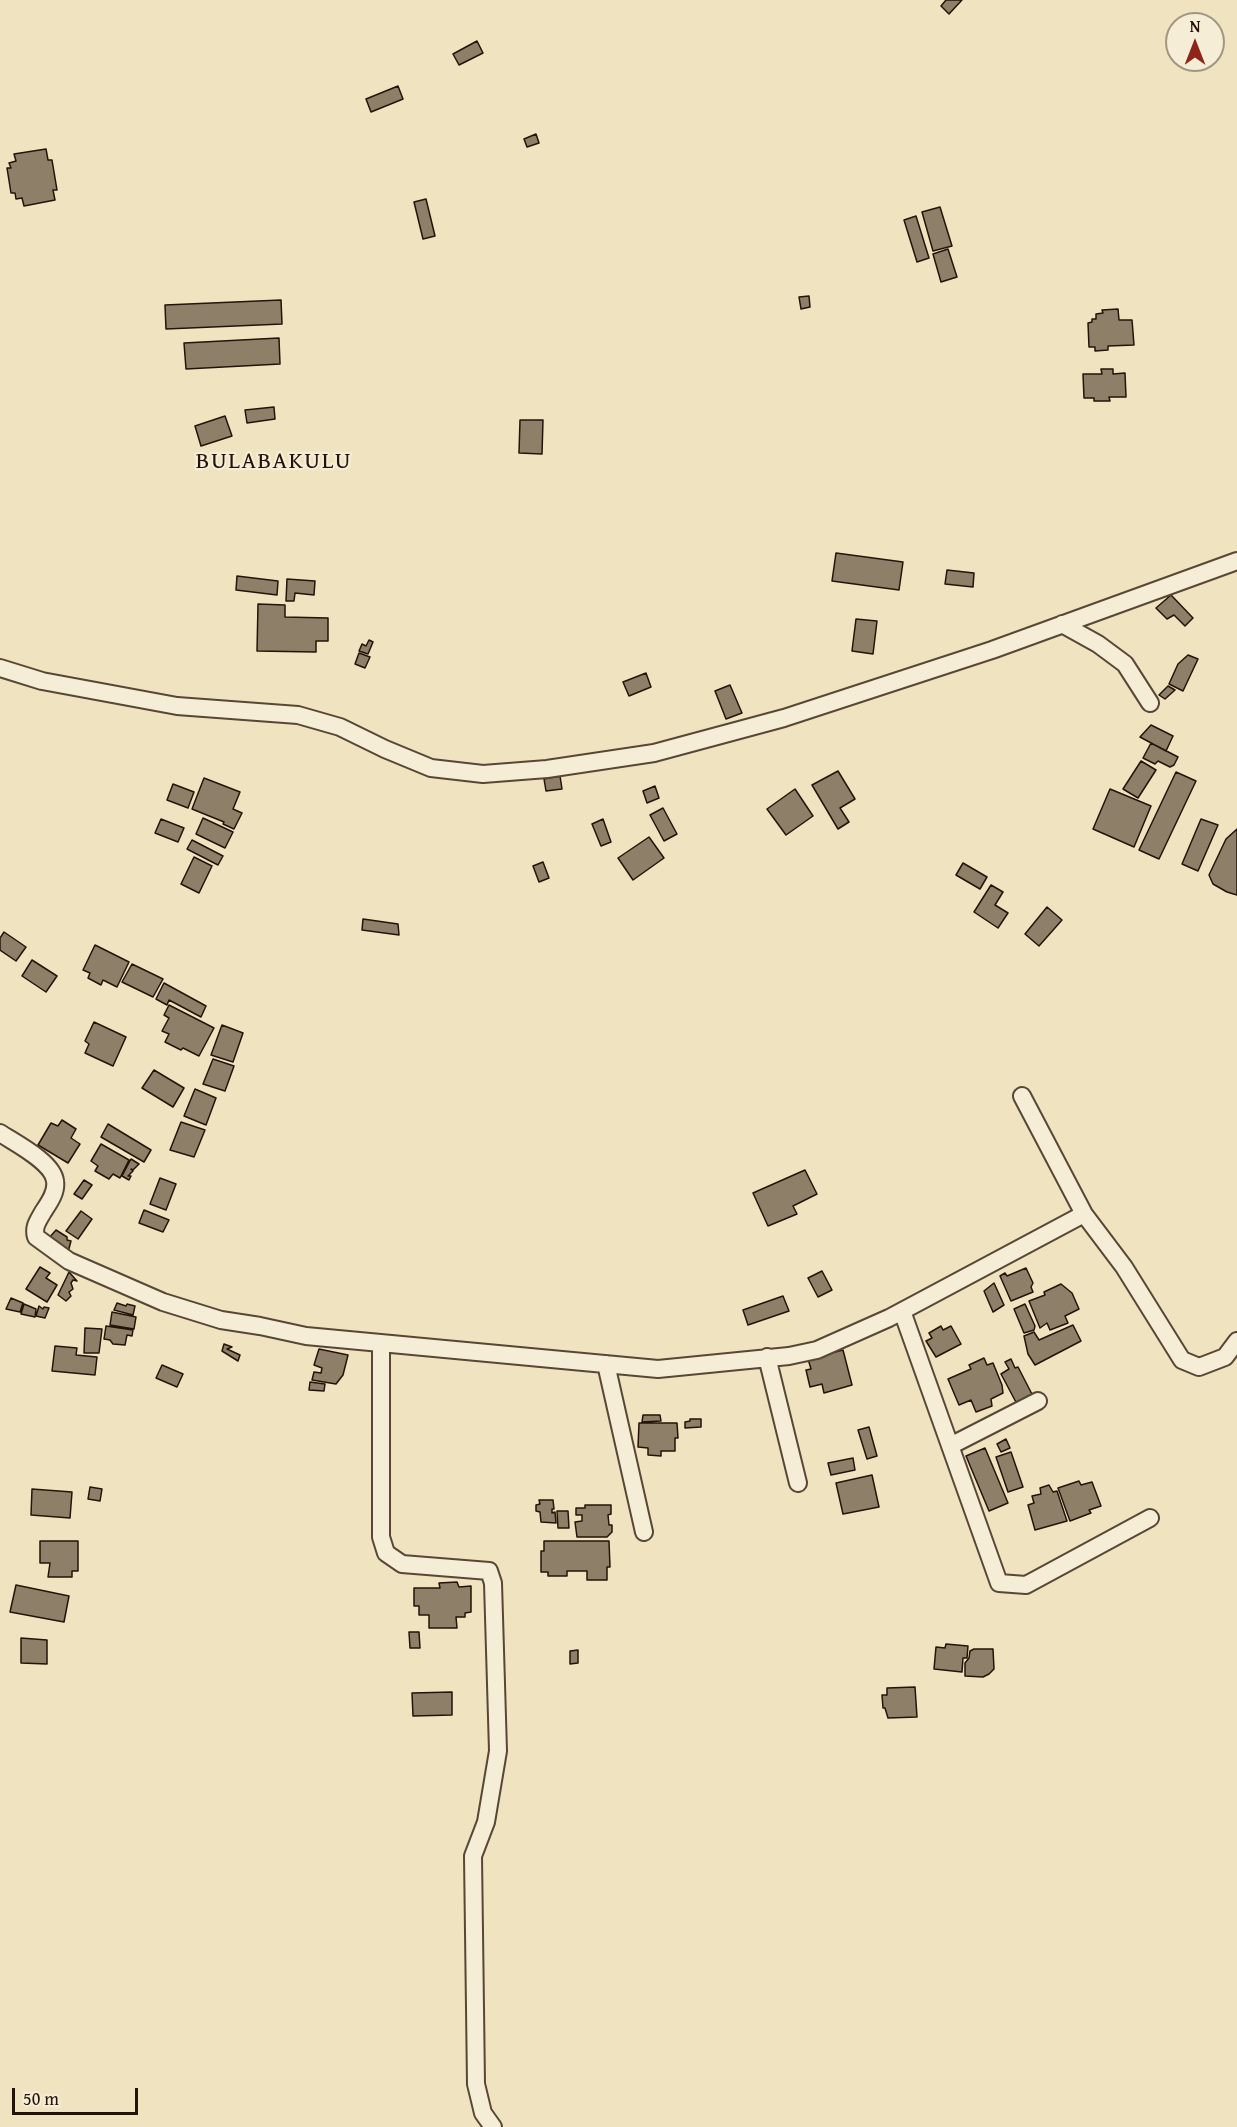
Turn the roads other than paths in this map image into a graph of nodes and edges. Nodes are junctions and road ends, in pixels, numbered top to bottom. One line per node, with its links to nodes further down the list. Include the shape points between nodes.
1 (1237, 561): 2 (street)
2 (1062, 624): 3 (street, via 784,718 654,753 483,774 431,768 340,727 298,715 177,706 42,681); 4 (street, via 1125,664)
3 (0, 668)
4 (1150, 703)
5 (1022, 1096): 7 (street)
6 (0, 1132): 10 (street, via 52,1171 55,1189 34,1231 36,1238 69,1261 163,1302 221,1320 306,1336)
7 (1084, 1214): 8 (street); 9 (street, via 1124,1267 1182,1360 1199,1367 1225,1357)
8 (902, 1311): 11 (street, via 817,1350); 14 (street)
9 (1237, 1341)
10 (381, 1344): 12 (street); 18 (street, via 381,1537 386,1553 402,1564 489,1571 493,1583 498,1751 486,1822 473,1856 476,2084 483,2113)
11 (767, 1357): 12 (street, via 658,1369); 15 (street)
12 (606, 1364): 17 (street)
13 (1038, 1401): 14 (street)
14 (950, 1446): 16 (street, via 999,1583 1026,1585)
15 (798, 1483)
16 (1150, 1518)
17 (644, 1532)
18 (493, 2127)

